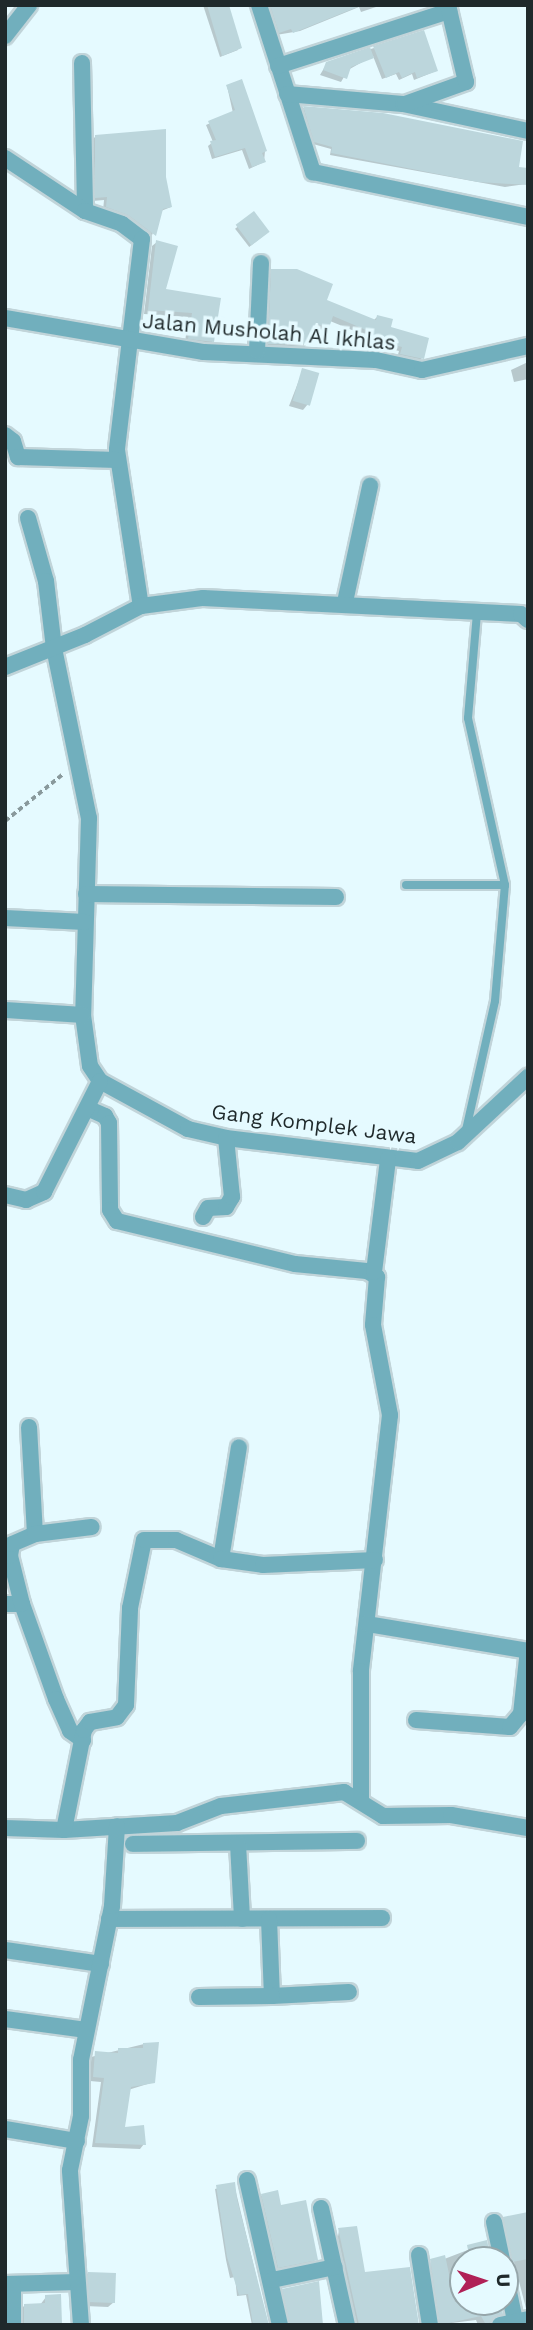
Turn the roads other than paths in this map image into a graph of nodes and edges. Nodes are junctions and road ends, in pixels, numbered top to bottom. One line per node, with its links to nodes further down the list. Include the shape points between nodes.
1 (29, 5): 4 (street)
2 (259, 5): 6 (street)
3 (449, 8): 6 (street); 8 (street, via 466,82)
4 (5, 36)
5 (82, 63): 11 (street)
6 (278, 66): 7 (street)
7 (287, 94): 8 (street); 12 (street, via 308,165 319,176)
8 (402, 104): 9 (street)
9 (528, 131)
10 (5, 158): 11 (street)
11 (85, 211): 15 (street, via 122,224 142,239)
12 (528, 217)
13 (261, 264): 17 (street)
14 (5, 318): 15 (street, Jalan Musholah Al Ikhlas)
15 (129, 340): 17 (street, Jalan Musholah Al Ikhlas, via 204,352); 19 (street)
16 (528, 346): 17 (street, Jalan Musholah Al Ikhlas, via 422,370 376,360)
17 (257, 351)
18 (5, 435): 19 (street, via 13,441 18,457)
19 (117, 460): 23 (street)
20 (370, 486): 22 (street)
21 (28, 518): 26 (street, via 46,581)
22 (345, 602): 23 (street, via 203,598); 24 (street)
23 (141, 606): 26 (street)
24 (477, 612): 25 (street); 29 (lane, via 468,718)
25 (526, 616)
26 (54, 648): 27 (street); 30 (street, via 89,818)
27 (5, 667)
28 (406, 885): 29 (lane)
29 (505, 885): 39 (lane, via 495,1001)
30 (86, 894): 31 (street); 33 (street)
31 (336, 897)
32 (5, 918): 33 (street)
33 (85, 922): 35 (street)
34 (5, 1010): 35 (street)
35 (83, 1015): 37 (street, via 90,1066)
36 (528, 1077): 39 (street, Gang Komplek Jawa)
37 (100, 1081): 38 (street); 40 (street, Gang Komplek Jawa, via 176,1124)
38 (88, 1108): 42 (street, via 44,1192 26,1200); 44 (street, via 109,1123 110,1210 117,1221 307,1267)
39 (465, 1137): 41 (street, Gang Komplek Jawa, via 430,1157)
40 (226, 1138): 41 (street, Gang Komplek Jawa); 43 (street, via 232,1197 226,1207 208,1208)
41 (388, 1159): 44 (street)
42 (5, 1195)
43 (204, 1217)
44 (374, 1272): 50 (street, via 373,1325 390,1415)
45 (29, 1427): 48 (street)
46 (239, 1447): 49 (street)
47 (92, 1527): 48 (street)
48 (35, 1534): 52 (street, via 9,1548)
49 (221, 1559): 50 (street, via 263,1565); 56 (street, via 186,1542 144,1540 130,1608 126,1705 117,1717 90,1722)
50 (374, 1560): 53 (street)
51 (5, 1604): 52 (street)
52 (22, 1604): 56 (street, via 65,1720 70,1731)
53 (368, 1624): 54 (street); 57 (street, via 360,1709)
54 (528, 1651): 55 (street, via 521,1714 510,1727)
55 (416, 1720)
56 (83, 1740): 61 (street)
57 (361, 1800): 58 (street, via 344,1792 284,1797 208,1809 177,1823); 60 (street, via 383,1816 451,1815)
58 (117, 1826): 61 (street); 65 (street)
59 (5, 1828): 61 (street)
60 (528, 1828)
61 (64, 1830)
62 (357, 1841): 64 (street)
63 (133, 1844): 64 (street)
64 (238, 1844): 66 (street)
65 (109, 1919): 66 (street); 70 (street)
66 (242, 1919): 67 (street)
67 (269, 1919): 68 (street); 72 (street)
68 (382, 1919)
69 (5, 1950): 70 (street)
70 (101, 1964): 75 (street)
71 (349, 1992): 72 (street)
72 (272, 1996): 73 (street)
73 (199, 1997)
74 (5, 2019): 75 (street)
75 (86, 2030): 77 (street)
76 (5, 2129): 77 (street)
77 (77, 2141): 85 (street, via 70,2171)
78 (247, 2180): 84 (street)
79 (321, 2208): 83 (street)
80 (494, 2222): 81 (street)
81 (499, 2246)
82 (419, 2255): 91 (street)
83 (335, 2267): 84 (street); 90 (street)
84 (272, 2280): 89 (street)
85 (77, 2282): 86 (street); 88 (street)
86 (9, 2284): 87 (street)
87 (13, 2325)
88 (81, 2325)
89 (280, 2325)
90 (347, 2325)
91 (430, 2325)

